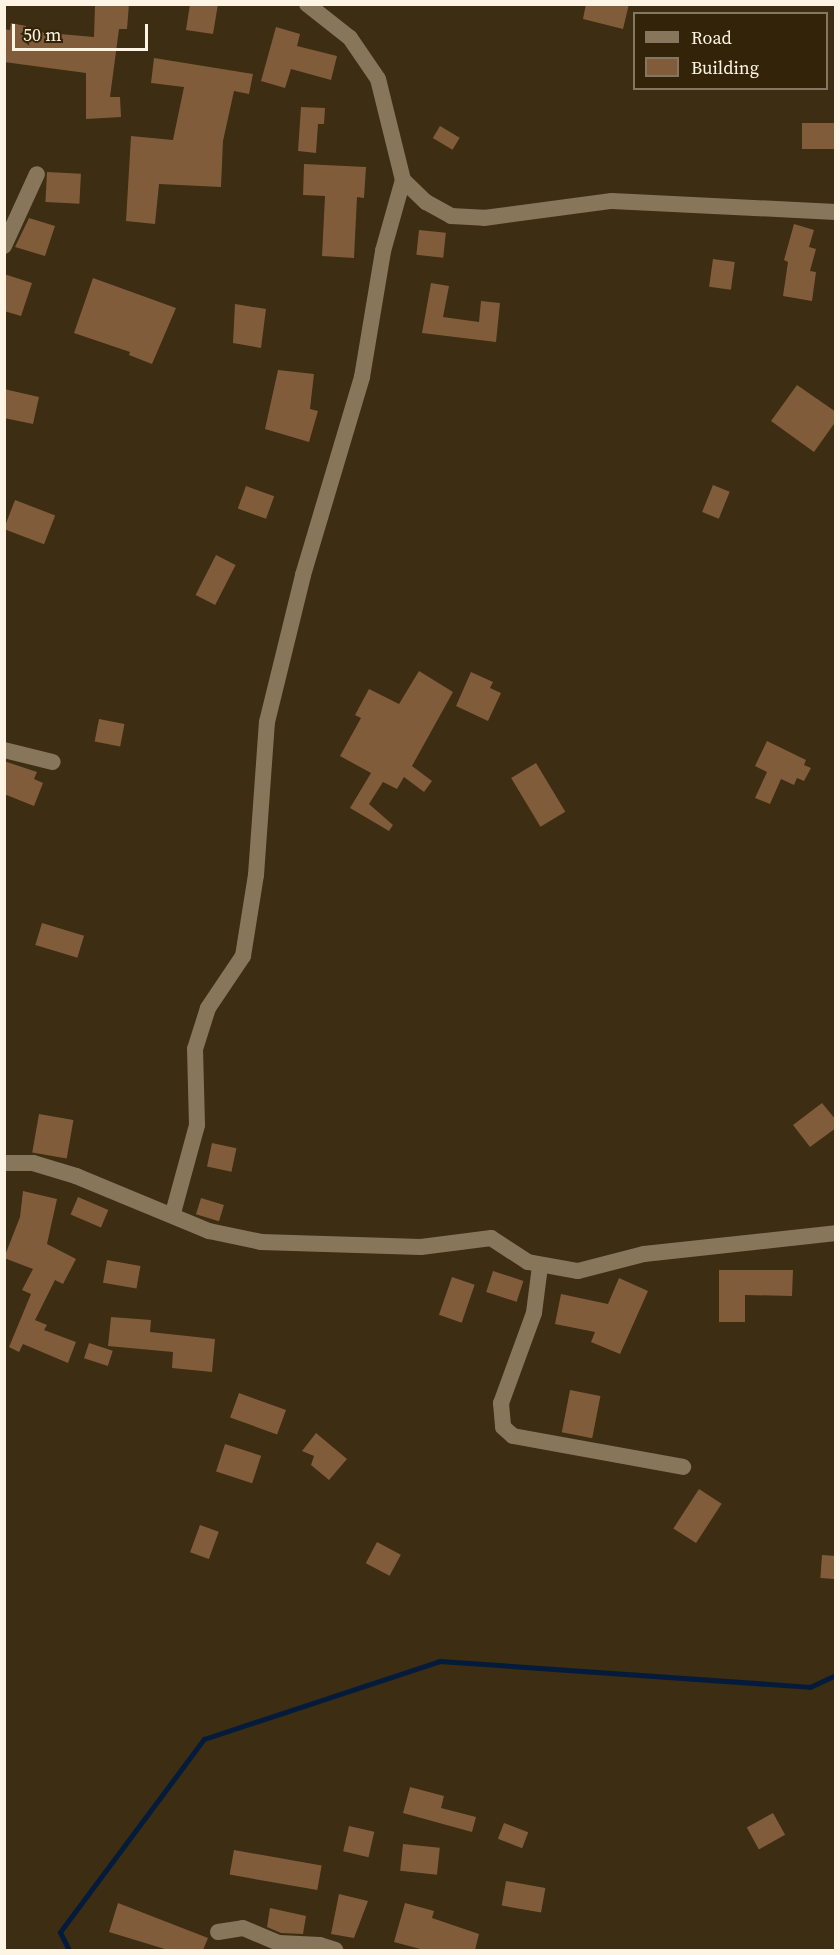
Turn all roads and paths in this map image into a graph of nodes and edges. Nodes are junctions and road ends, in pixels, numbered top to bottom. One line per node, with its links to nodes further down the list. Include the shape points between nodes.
1 (307, 4): 3 (street, via 350,38 378,79)
2 (37, 174): 5 (street)
3 (403, 180): 4 (street, via 426,202 451,216 484,218 612,201); 9 (street, via 383,251 362,376 303,575 267,722 256,875 243,956 208,1008 195,1049 197,1125)
4 (836, 212)
5 (4, 246)
6 (4, 750): 7 (street)
7 (53, 762)
8 (4, 1163): 9 (street, via 33,1163)
9 (173, 1214): 11 (street, via 209,1231 282,1244 421,1246 491,1238)
10 (836, 1233): 11 (street, via 644,1254 578,1271)
11 (540, 1266): 12 (street, via 534,1313 501,1403 503,1427 513,1436)
12 (683, 1467)
13 (218, 1932): 14 (street, via 243,1928 279,1943)
14 (335, 1950)

